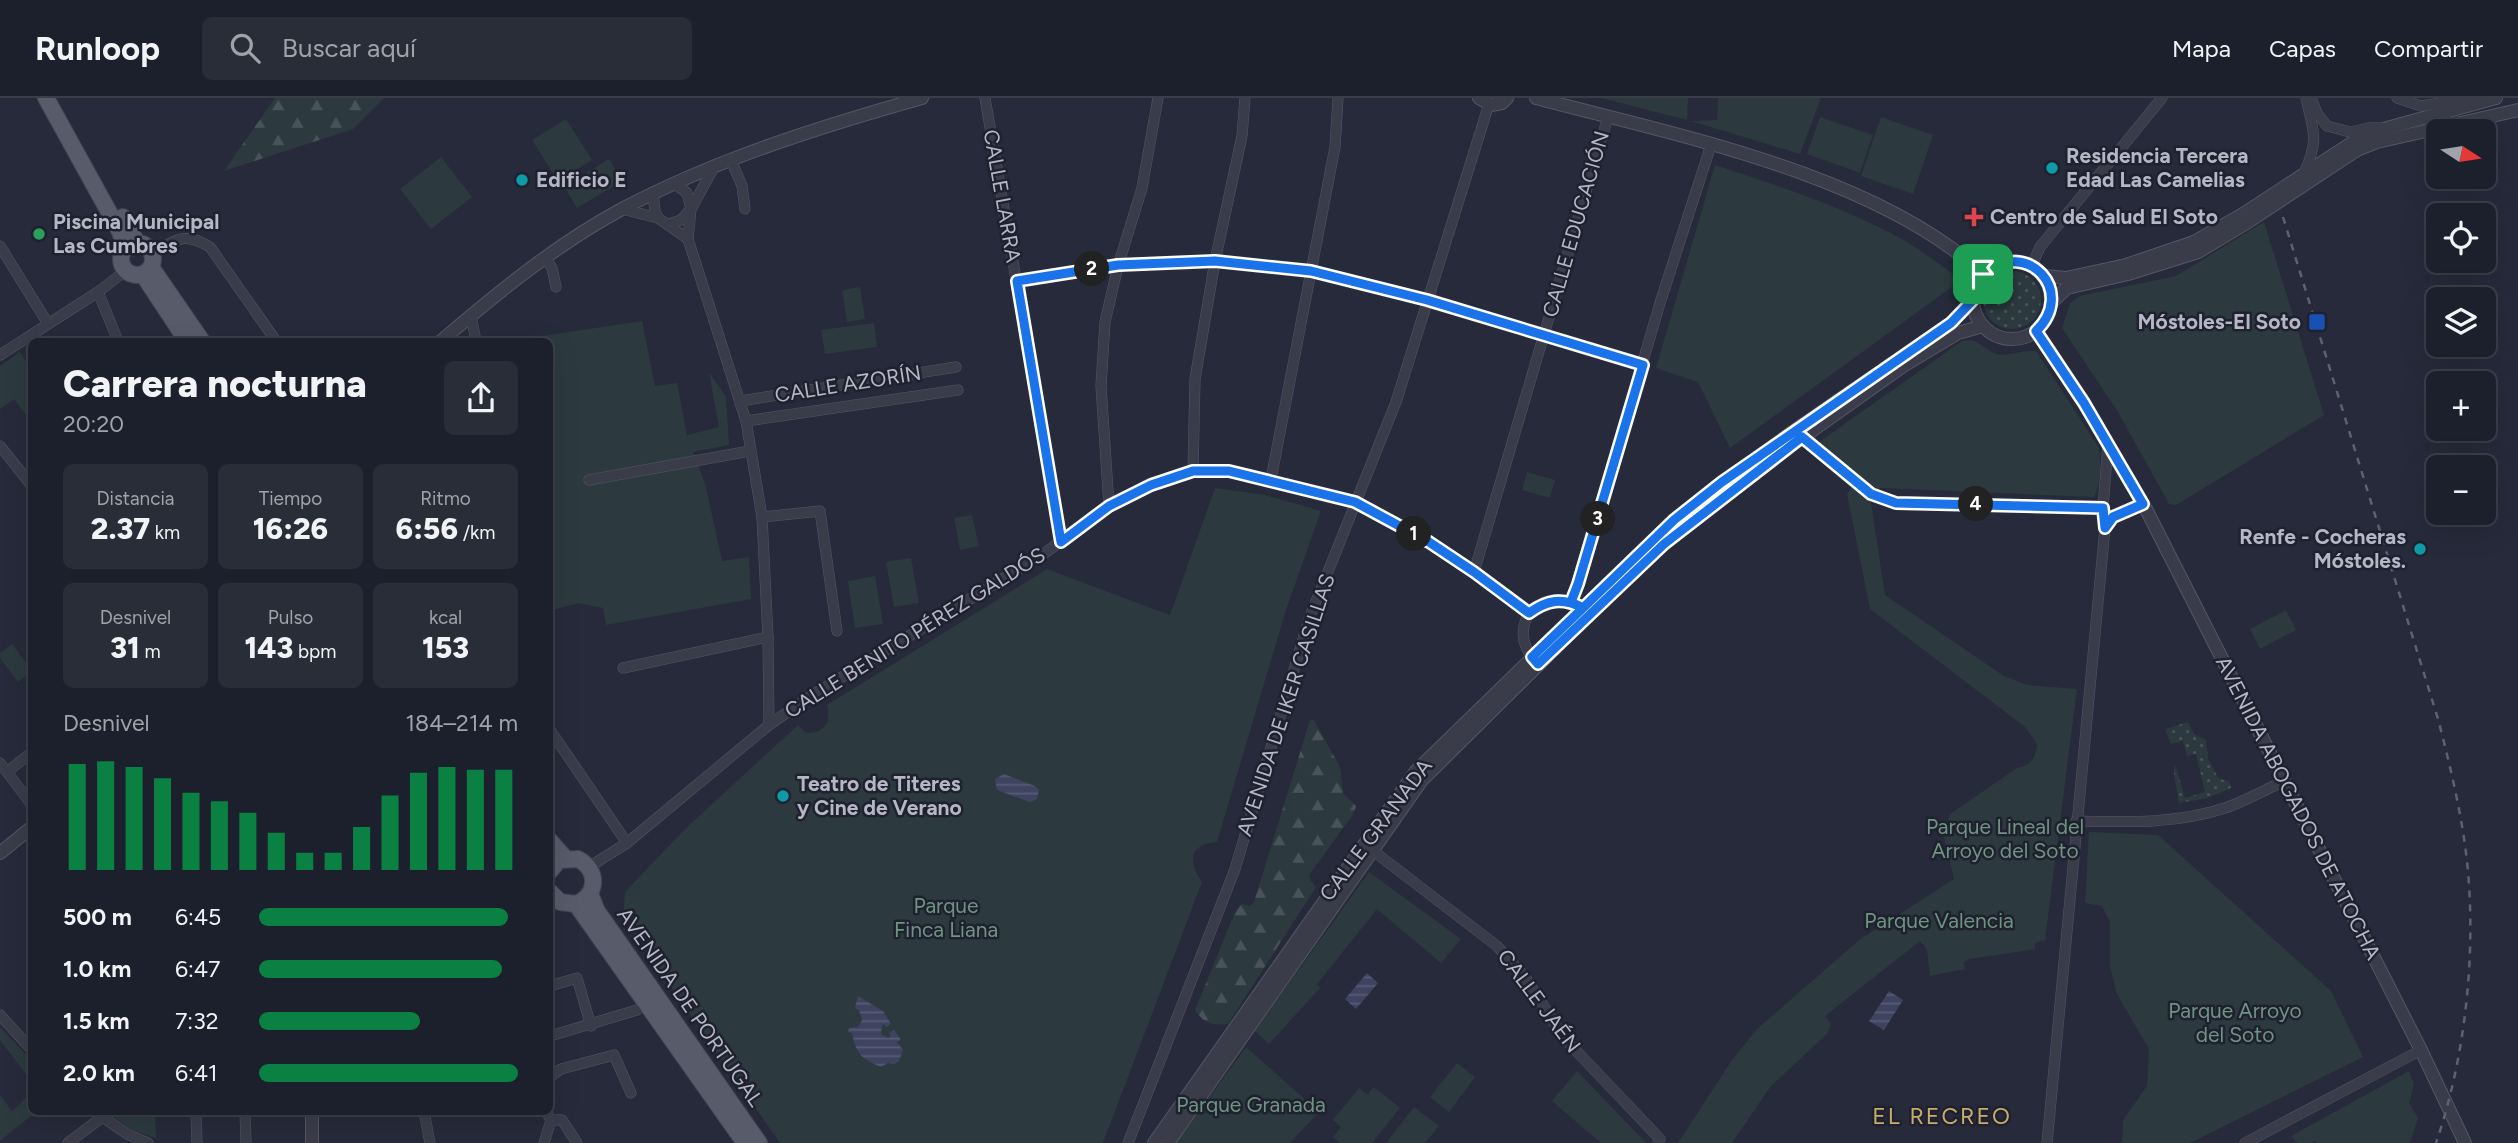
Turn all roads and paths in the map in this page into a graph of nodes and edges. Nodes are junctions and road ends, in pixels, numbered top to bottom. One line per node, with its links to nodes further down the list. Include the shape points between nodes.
1 (46, 98): 32 (main road)
2 (58, 98): 32 (main road)
3 (922, 98): 21 (street, via 808,131)
4 (985, 98): 43 (street, CALLE LARRA)
5 (1158, 98): 37 (street, via 1142,188)
6 (1245, 98): 35 (street, via 1242,136)
7 (1338, 98): 40 (street, via 1335,147)
8 (1507, 98): 15 (street, via 1497,105)
9 (1536, 98): 18 (street)
10 (2162, 98): 16 (street)
11 (2309, 98): 19 (street, via 2327,126 2350,132); 23 (street, via 2314,149)
12 (2397, 98): 13 (street, via 2421,106)
13 (2471, 98)
14 (2496, 98): 19 (street)
15 (1484, 101): 46 (street, AVENIDA DE IKER CASILLAS)
16 (2155, 103): 38 (street, via 2040,247)
17 (2518, 110): 48 (street, via 2357,150 2198,252 2067,288)
18 (1608, 117): 20 (street); 53 (street, CALLE EDUCACIÓN)
19 (2387, 128): 23 (street, via 2353,142)
20 (1711, 145): 41 (street, via 1792,170 1896,214); 61 (street)
21 (731, 160): 22 (street); 28 (street)
22 (714, 167): 24 (street); 27 (street)
23 (2304, 173): 42 (street, via 2194,242 2126,265 2066,278)
24 (675, 184): 25 (street); 27 (street, via 687,192)
25 (653, 194): 26 (street); 29 (street)
26 (622, 209): 29 (street); 34 (street)
27 (691, 209): 30 (street); 31 (street)
28 (745, 209)
29 (658, 218): 30 (street)
30 (669, 224): 31 (street)
31 (688, 239): 64 (street)
32 (131, 245): 36 (main road, via 143,244); 39 (main road, via 120,259)
33 (0, 246): 50 (street)
34 (546, 259): 44 (street); 49 (street)
35 (1215, 261): 37 (street); 40 (street); 70 (street, via 1195,379)
36 (148, 265): 39 (main road, via 130,275); 55 (main road, via 149,283); 56 (main road); 57 (street, via 180,238 196,238 211,247)
37 (1118, 265): 43 (street); 76 (street, via 1105,322 1101,386)
38 (2032, 265): 41 (street, via 2010,260); 42 (street)
39 (125, 271): 45 (street)
40 (1311, 271): 46 (street); 71 (street)
41 (1983, 274): 47 (street)
42 (2044, 276): 48 (street)
43 (1017, 281): 80 (street, CALLE LARRA)
44 (556, 287)
45 (98, 292): 50 (street); 54 (street)
46 (1427, 300): 53 (street); 74 (street, AVENIDA DE IKER CASILLAS, via 1395,402)
47 (1973, 300): 51 (street); 82 (street, CALLE GRANADA, via 1951,323 1674,520)
48 (2052, 303): 52 (street)
49 (471, 316): 58 (street); 59 (street)
50 (47, 322): 60 (street)
51 (1983, 326): 52 (street, via 2015,339); 66 (street, CALLE GRANADA, via 1958,333 1903,366)
52 (2036, 331): 67 (street, AVENIDA ABOGADOS DE ATOCHA)
53 (1543, 336): 61 (street); 81 (street, CALLE EDUCACIÓN)
54 (117, 338)
55 (185, 338)
56 (200, 338)
57 (274, 338)
58 (445, 338)
59 (475, 338)
60 (0, 355)
61 (1643, 365): 82 (street, via 1578,584)
62 (956, 367): 64 (street, CALLE AZORÍN)
63 (958, 390): 65 (street, CALLE AZORÍN)
64 (740, 401): 65 (street)
65 (746, 421): 69 (street)
66 (1802, 437): 77 (street, via 1871,494 1896,503); 86 (street, CALLE GRANADA, via 1664,544)
67 (2108, 443): 75 (street, AVENIDA ABOGADOS DE ATOCHA); 77 (street)
68 (0, 446): 73 (street)
69 (750, 451): 72 (street); 78 (street)
70 (1193, 471): 71 (street, CALLE BENITO PÉREZ GALDÓS, via 1229,471); 76 (street, CALLE BENITO PÉREZ GALDÓS)
71 (1271, 479): 74 (street, CALLE BENITO PÉREZ GALDÓS)
72 (589, 480)
73 (28, 481)
74 (1355, 502): 81 (street, CALLE BENITO PÉREZ GALDÓS); 134 (street, AVENIDA DE IKER CASILLAS, via 1310,619 1235,869)
75 (2143, 504): 79 (street, via 2113,517); 93 (street, AVENIDA ABOGADOS DE ATOCHA)
76 (1109, 506): 80 (street, CALLE BENITO PÉREZ GALDÓS)
77 (2103, 508): 79 (street)
78 (762, 517): 84 (street, via 820,511); 85 (street)
79 (2105, 528): 95 (street)
80 (1061, 542): 88 (street, CALLE BENITO PÉREZ GALDÓS)
81 (1474, 572): 83 (street, CALLE BENITO PÉREZ GALDÓS)
82 (1577, 605): 83 (street, via 1556,600); 86 (street, CALLE GRANADA)
83 (1529, 613): 86 (street, via 1523,645)
84 (837, 631)
85 (768, 637): 87 (street); 88 (street)
86 (1535, 661): 99 (street, CALLE GRANADA, via 1422,780); 135 (street, CALLE GRANADA, via 1416,771)
87 (623, 668)
88 (769, 724): 97 (street, CALLE BENITO PÉREZ GALDÓS)
89 (553, 734): 97 (street)
90 (28, 755): 92 (street)
91 (0, 763): 92 (street)
92 (7, 772): 94 (street)
93 (2284, 781): 95 (street, via 2226,808 2189,817 2120,823); 113 (street, AVENIDA ABOGADOS DE ATOCHA)
94 (28, 800)
95 (2076, 821): 137 (street)
96 (28, 830): 100 (street)
97 (627, 843): 103 (street, CALLE BENITO PÉREZ GALDÓS)
98 (553, 844): 101 (main road)
99 (1372, 850): 123 (street, CALLE JAÉN, via 1497,946 1525,977 1564,1038); 136 (street, CALLE GRANADA)
100 (0, 853)
101 (565, 858): 102 (main road); 103 (main road, via 578,859)
102 (553, 866)
103 (589, 867): 104 (main road, via 594,880)
104 (590, 894): 106 (main road); 133 (main road, AVENIDA DE PORTUGAL, via 597,911)
105 (553, 895): 106 (main road, via 560,902)
106 (576, 904): 108 (main road, AVENIDA DE PORTUGAL)
107 (553, 985): 110 (street, via 577,978)
108 (643, 1004): 110 (street); 132 (main road, AVENIDA DE PORTUGAL)
109 (0, 1015): 112 (street)
110 (591, 1026): 111 (street)
111 (553, 1035)
112 (28, 1046)
113 (2421, 1050): 138 (street); 139 (street, AVENIDA ABOGADOS DE ATOCHA)
114 (553, 1075): 115 (street, via 614,1055)
115 (631, 1093)
116 (96, 1115): 124 (street)
117 (98, 1115): 125 (street)
118 (196, 1115): 126 (street)
119 (246, 1115): 127 (street)
120 (312, 1115): 128 (street)
121 (425, 1115): 129 (street)
122 (548, 1116): 130 (street); 131 (street, via 562,1120)
123 (1659, 1141)
124 (68, 1143)
125 (148, 1143)
126 (197, 1143)
127 (246, 1143)
128 (312, 1143)
129 (430, 1143)
130 (544, 1143)
131 (577, 1143)
132 (745, 1143)
133 (759, 1143)
134 (1128, 1143)
135 (1154, 1143)
136 (1168, 1143)
137 (2046, 1143)
138 (2245, 1143)
139 (2465, 1143)

